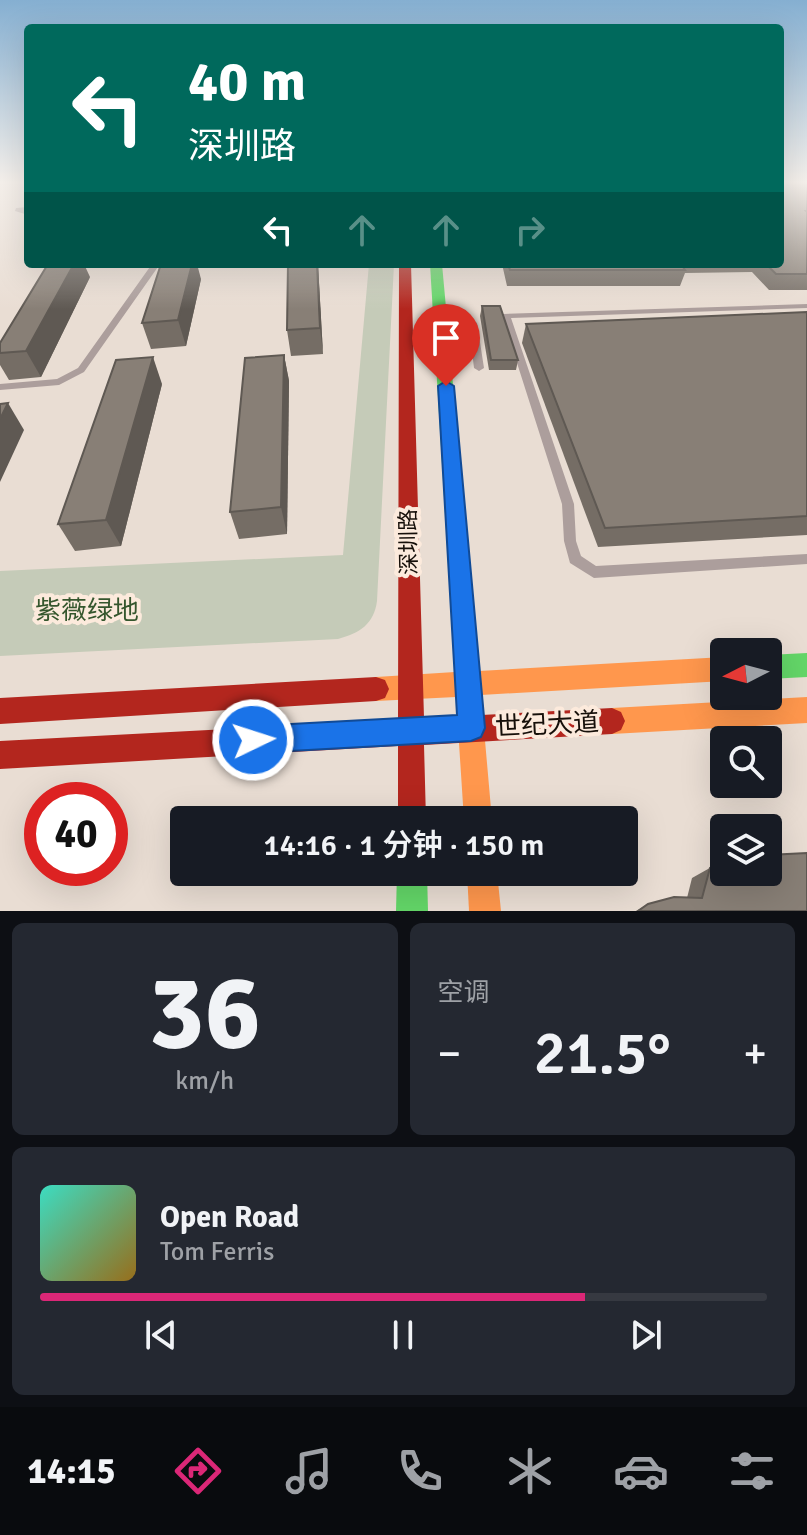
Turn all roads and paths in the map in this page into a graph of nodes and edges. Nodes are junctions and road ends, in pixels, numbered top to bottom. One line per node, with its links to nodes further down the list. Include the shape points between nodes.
1 (153, 268): 7 (lane, via 81,370 59,382)
2 (405, 268): 13 (street, 深圳路)
3 (436, 268): 5 (street)
4 (807, 306): 8 (lane, via 506,316 568,504 575,559 594,572)
5 (441, 323): 6 (lane, via 473,323); 12 (street)
6 (479, 368)
7 (0, 387)
8 (807, 559)
9 (807, 665): 10 (street)
10 (782, 666)
11 (710, 670): 12 (street, 世纪大道)
12 (468, 682): 13 (street, 世纪大道); 16 (street)
13 (410, 685): 15 (street, 世纪大道); 17 (street, 深圳路)
14 (807, 710): 16 (street, 世纪大道)
15 (0, 711)
16 (471, 728): 17 (street, 世纪大道); 20 (street)
17 (411, 730): 18 (street, 世纪大道); 19 (street, 深圳路)
18 (0, 755)
19 (412, 806)
20 (477, 806)
21 (412, 886): 23 (street)
22 (483, 886): 24 (street)
23 (412, 911)
24 (485, 911)

